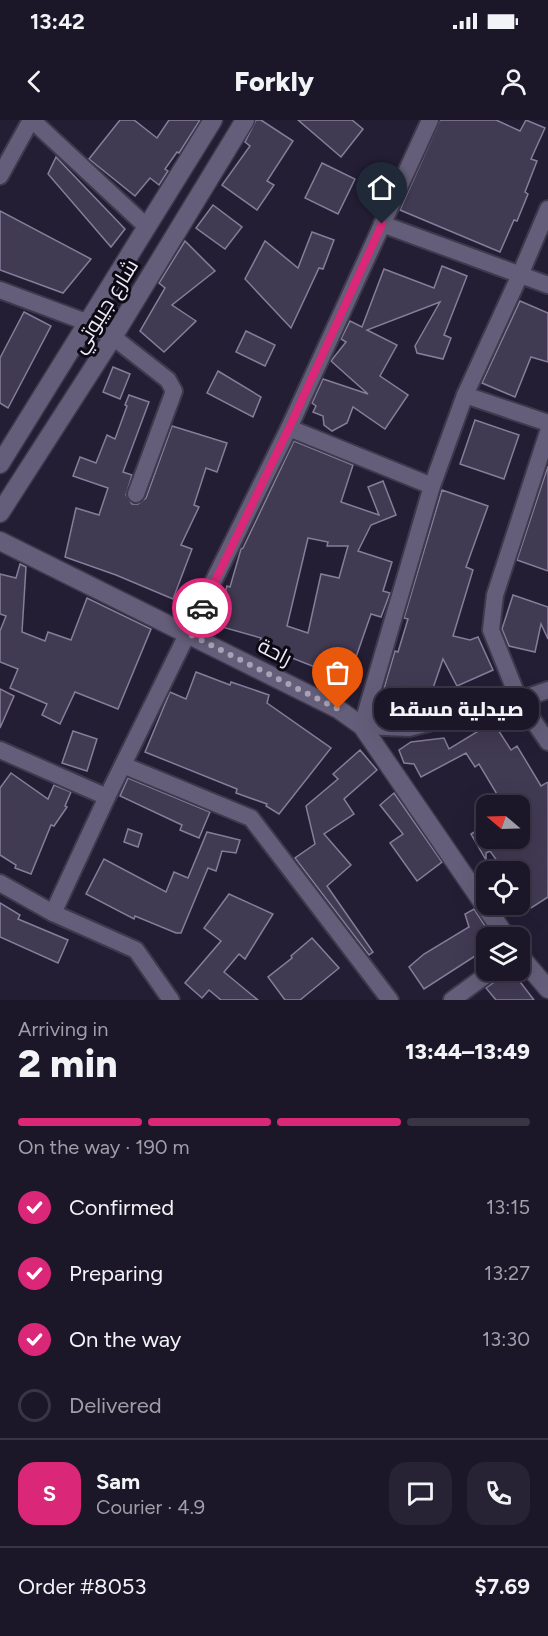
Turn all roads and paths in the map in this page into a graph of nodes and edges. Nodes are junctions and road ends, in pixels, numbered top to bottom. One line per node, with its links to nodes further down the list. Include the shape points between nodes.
1 (32, 120): 5 (street); 8 (street)
2 (213, 120): 8 (street, شارع جيبوتي)
3 (245, 120): 13 (street, شارع جيبوتي)
4 (430, 120): 7 (street)
5 (0, 176)
6 (548, 209): 9 (street)
7 (382, 224): 9 (street); 16 (street)
8 (147, 226): 12 (street, شارع جيبوتي)
9 (520, 275): 10 (street); 14 (street)
10 (548, 285)
11 (0, 290): 12 (street)
12 (87, 322): 13 (street); 18 (street, شارع جيبوتي)
13 (113, 337): 20 (street, via 168,380 174,391); 21 (street, شارع جيبوتي)
14 (465, 395): 15 (street); 19 (street)
15 (548, 423)
16 (289, 428): 19 (street); 23 (street)
17 (548, 432): 25 (street, via 495,595 491,630)
18 (0, 464)
19 (432, 486): 26 (street)
20 (136, 494)
21 (0, 513)
22 (0, 541): 23 (street, راحة)
23 (189, 634): 26 (street, راحة, via 338,709); 29 (street)
24 (548, 690): 25 (street)
25 (519, 700): 26 (street, via 409,728); 27 (street)
26 (362, 726): 33 (street, راحة)
27 (548, 742)
28 (0, 750): 30 (street)
29 (123, 765): 30 (street); 38 (street, via 251,818)
30 (107, 797): 32 (street)
31 (0, 883): 32 (street)
32 (54, 913): 37 (street, via 136,950)
33 (499, 927)
34 (530, 968): 36 (street)
35 (478, 981): 39 (street)
36 (548, 989)
37 (171, 1000)
38 (390, 1000)
39 (452, 1000)

